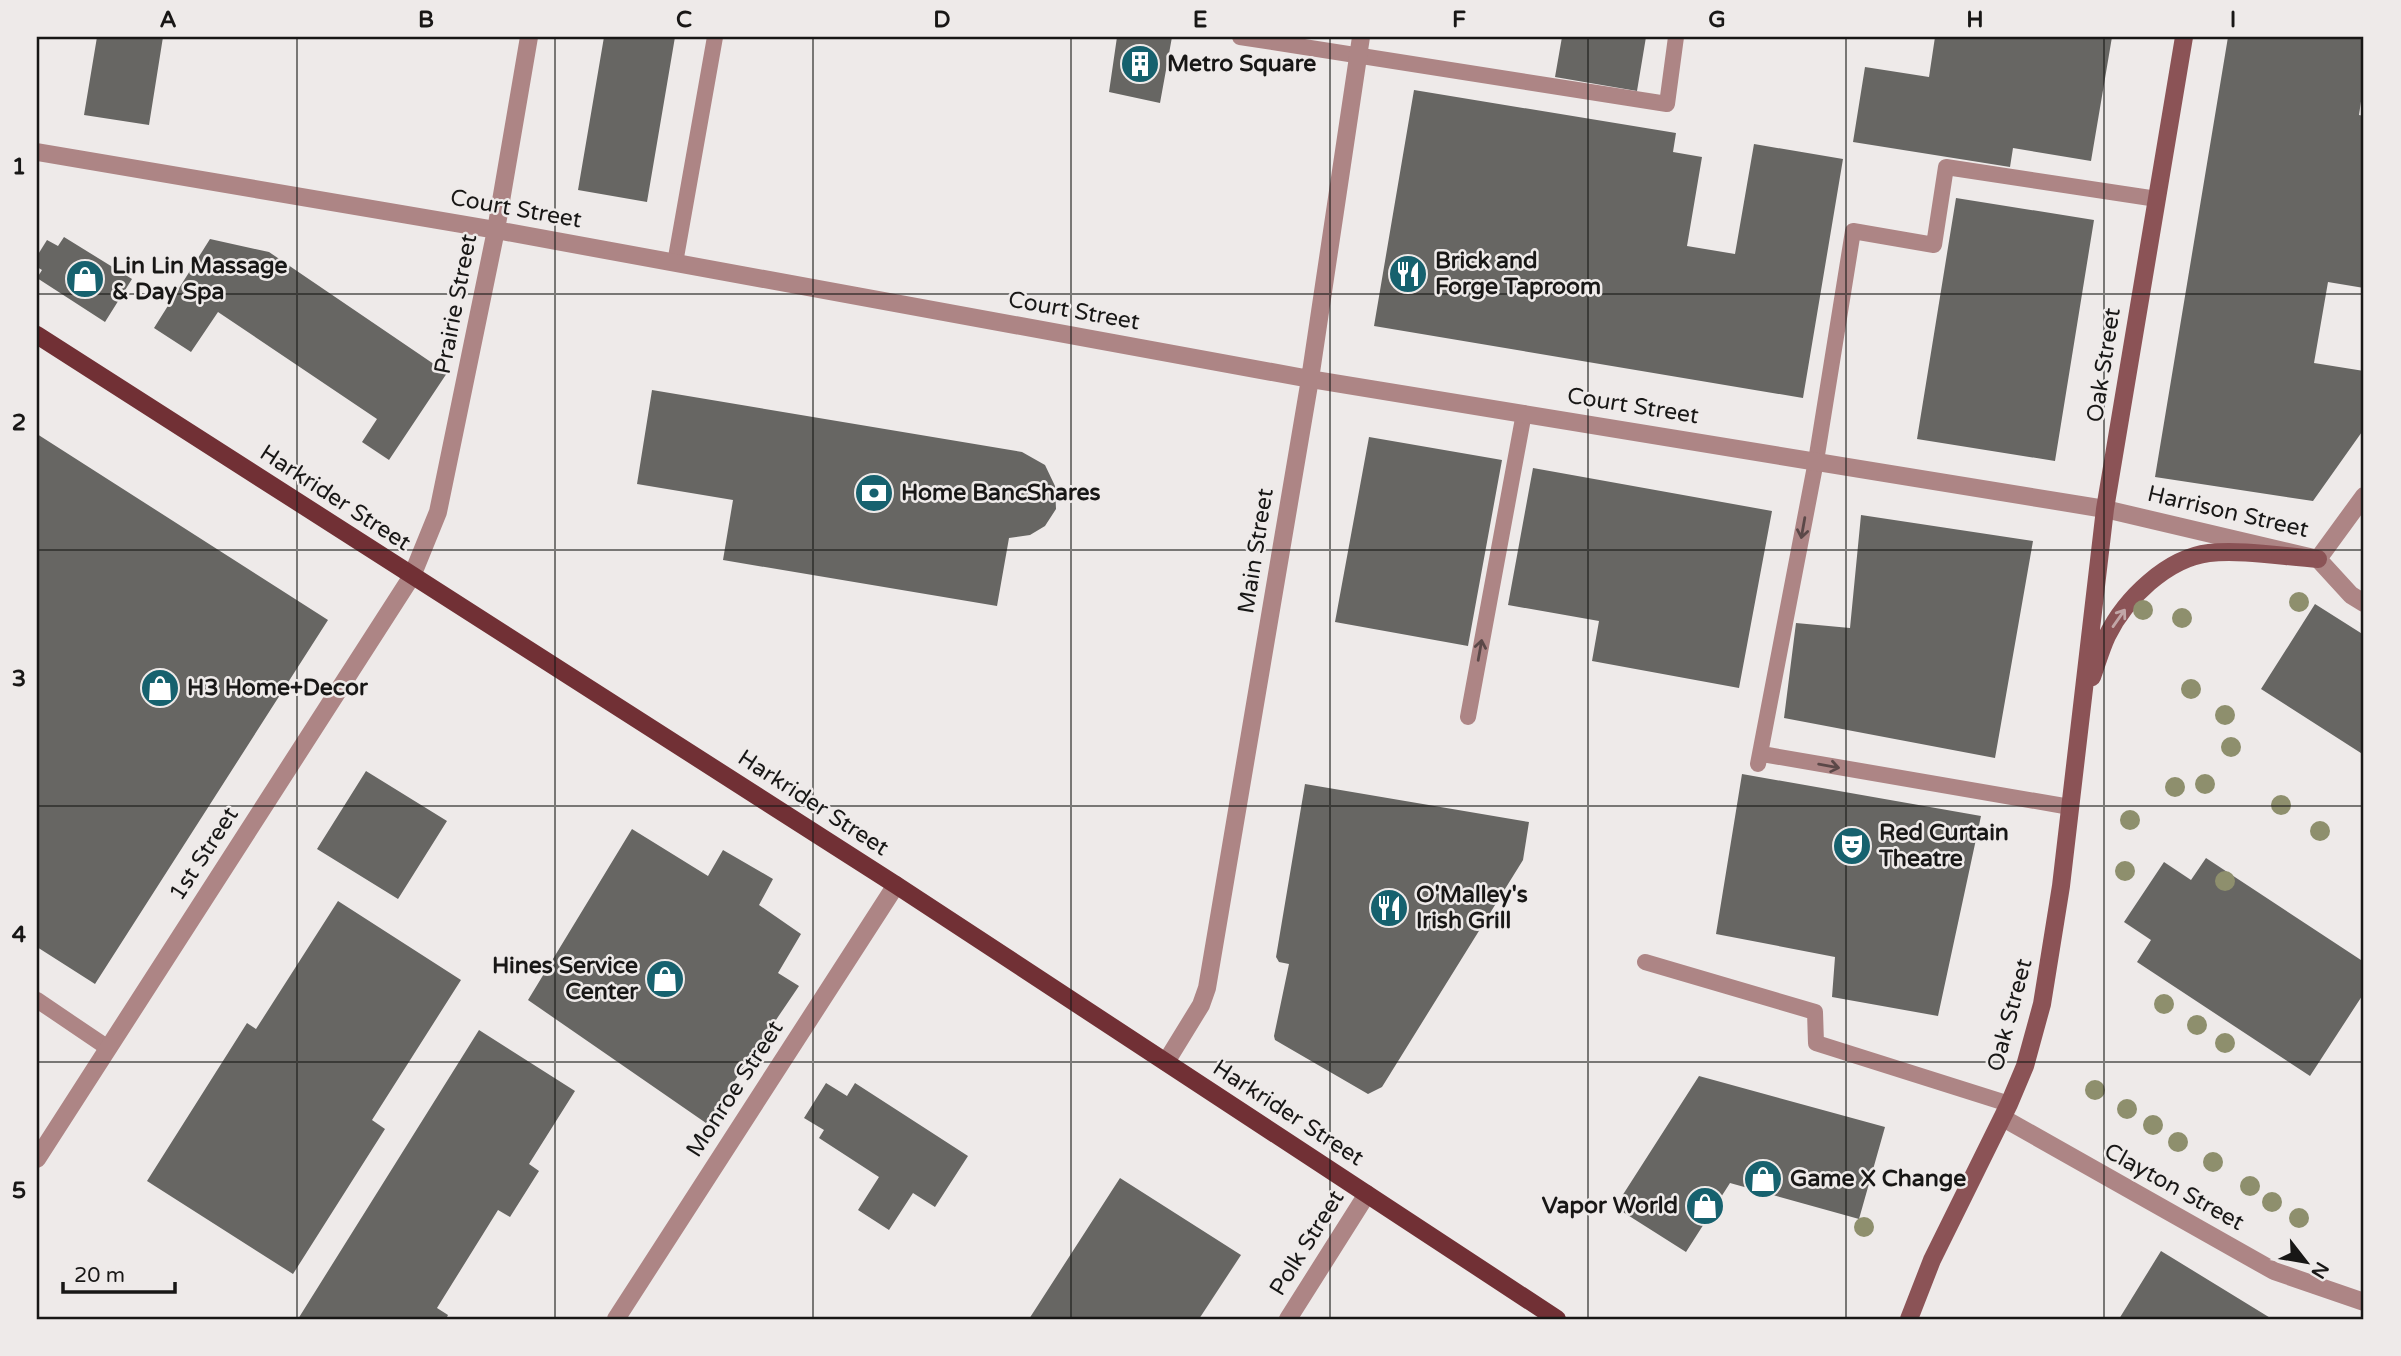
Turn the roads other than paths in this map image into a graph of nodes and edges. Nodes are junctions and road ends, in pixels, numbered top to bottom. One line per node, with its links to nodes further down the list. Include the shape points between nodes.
1 (529, 37): 10 (street, Prairie Street)
2 (715, 37): 11 (lane)
3 (1240, 37): 7 (lane)
4 (1361, 37): 7 (street, Main Street)
5 (1676, 37): 7 (lane, via 1667,104)
6 (2184, 37): 9 (main road, Oak Street)
7 (1358, 57): 13 (street, Main Street)
8 (37, 152): 10 (street, Court Street)
9 (2157, 199): 15 (lane, via 1946,167 1934,245 1853,231); 17 (main road, Oak Street)
10 (496, 230): 11 (street, Court Street); 19 (street, Prairie Street, via 439,512)
11 (675, 263): 13 (street, Court Street)
12 (37, 335): 19 (main road, Harkrider Street)
13 (1310, 379): 14 (street, Court Street); 28 (street, Main Street, via 1206,997)
14 (1524, 413): 15 (street, Court Street); 22 (lane, one-way to 14)
15 (1816, 461): 17 (street, Court Street); 23 (lane, one-way to 23, via 1760,759)
16 (2364, 496): 18 (street)
17 (2105, 509): 18 (street, Harrison Street); 21 (main road, Oak Street)
18 (2318, 559): 20 (street, Harrison Street); 21 (main road, Oak Street, one-way to 18, via 2108,635 2129,604 2152,580 2179,562 2209,553)
19 (412, 576): 24 (main road, Harkrider Street); 27 (street, 1st Street)
20 (2364, 603)
21 (2083, 703): 23 (main road, Oak Street)
22 (1468, 717)
23 (2070, 807): 29 (main road, Oak Street, via 2044,996)
24 (896, 885): 28 (main road, Harkrider Street); 33 (street, Monroe Street)
25 (1645, 962): 29 (lane, via 1815,1012 1816,1043)
26 (37, 1000): 27 (lane)
27 (108, 1048): 30 (street, 1st Street)
28 (1166, 1062): 31 (main road, Harkrider Street)
29 (2006, 1111): 32 (street, Clayton Street, via 2274,1271); 36 (main road, Oak Street, via 1932,1260)
30 (37, 1159)
31 (1367, 1194): 34 (street, Polk Street); 35 (main road, Harkrider Street)
32 (2364, 1302)
33 (616, 1319)
34 (1288, 1319)
35 (1558, 1319)
36 (1909, 1319)

